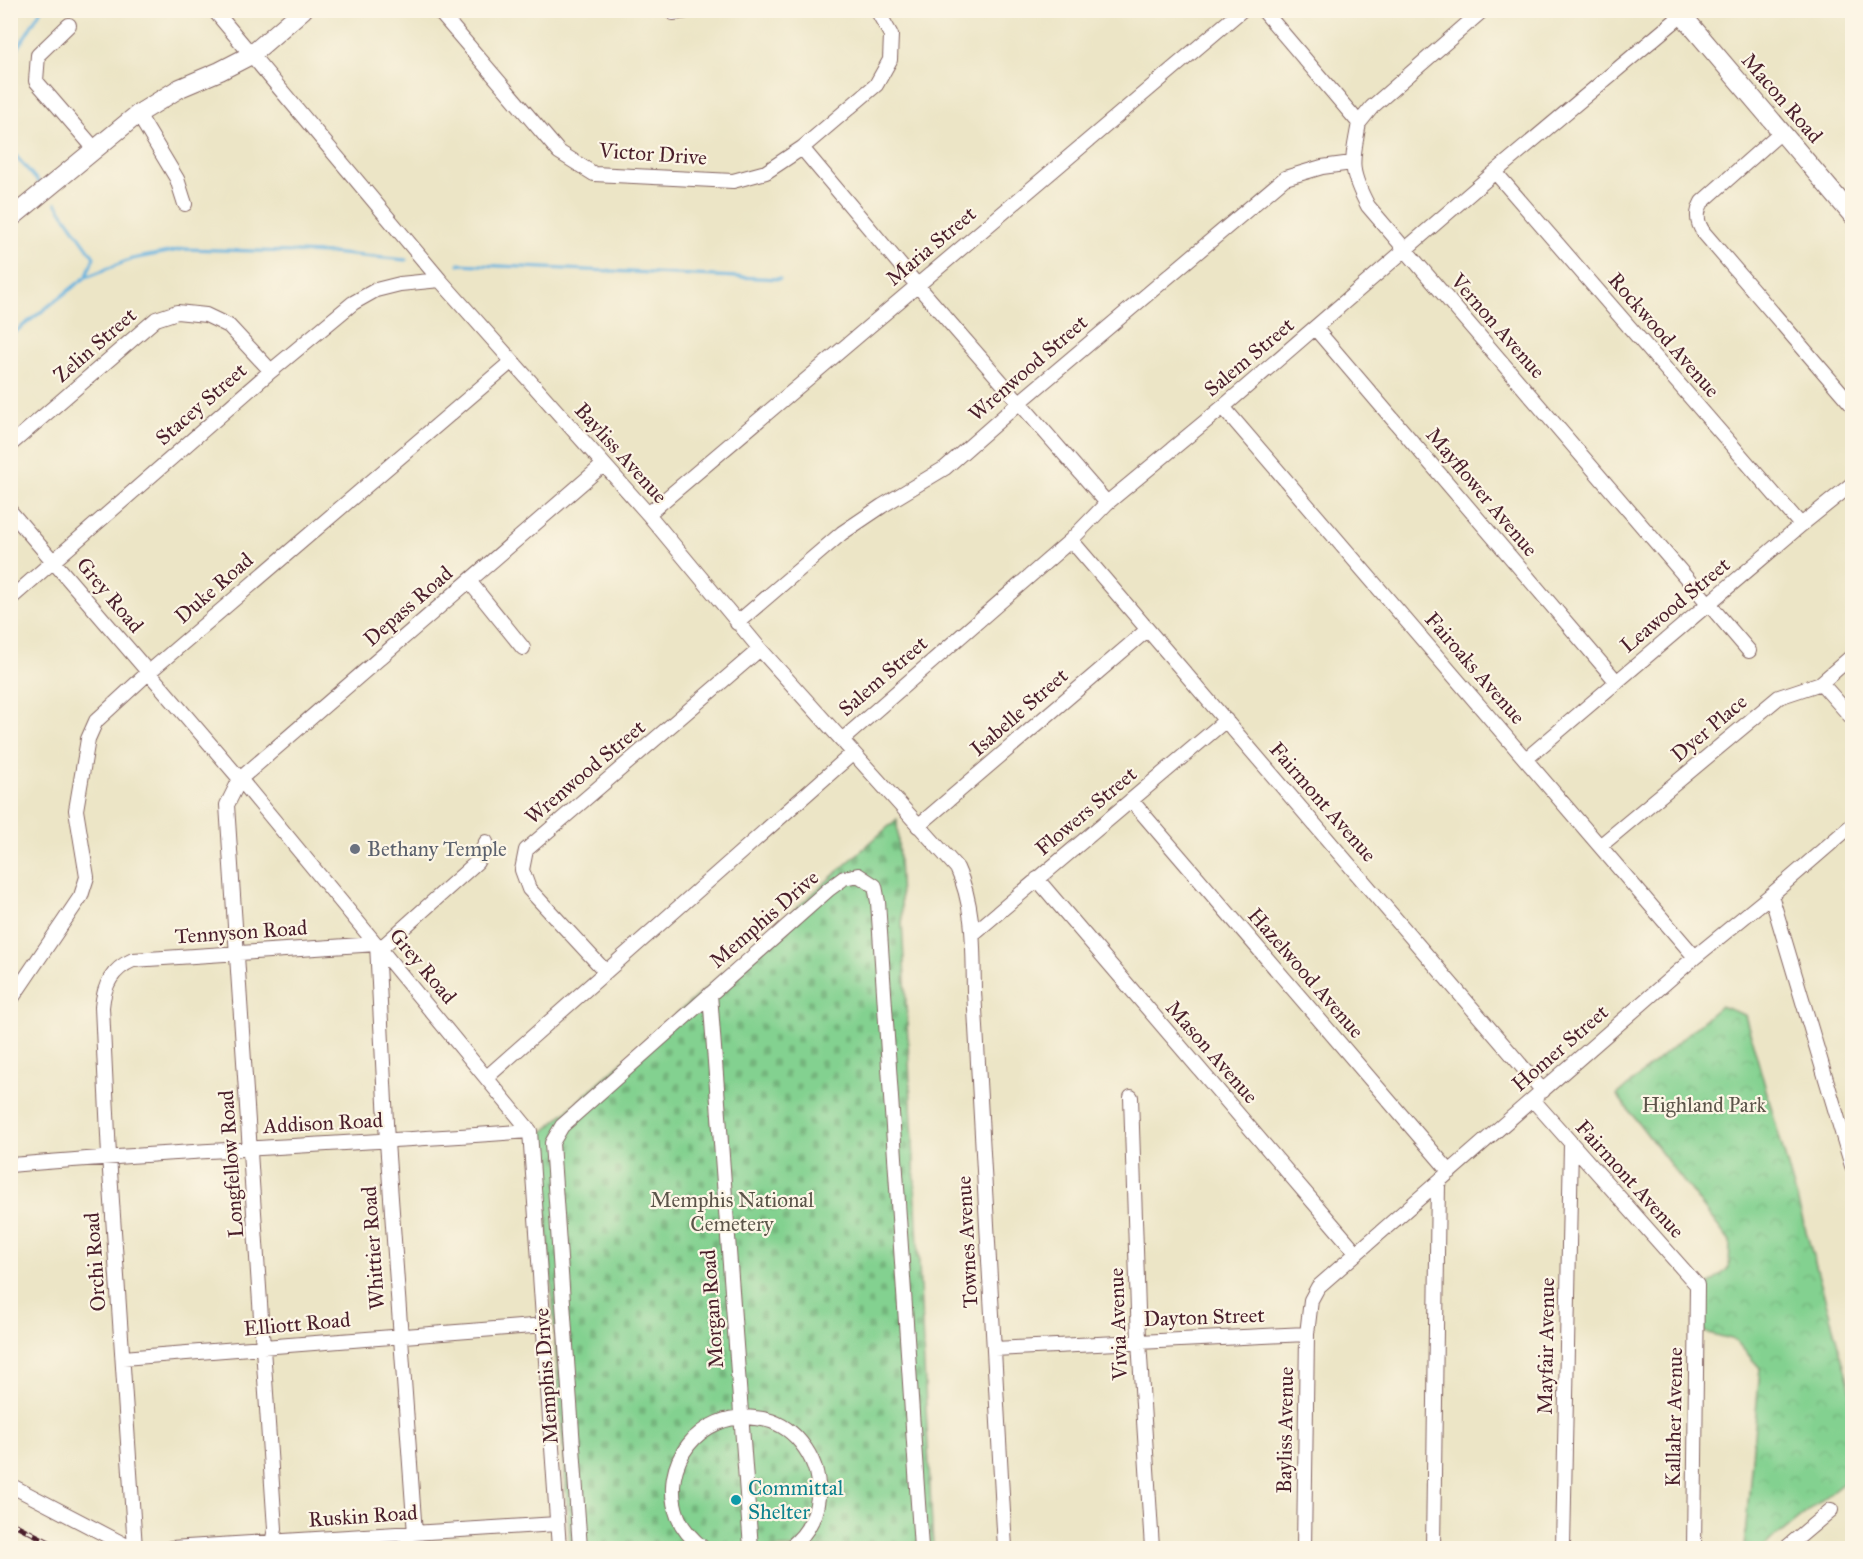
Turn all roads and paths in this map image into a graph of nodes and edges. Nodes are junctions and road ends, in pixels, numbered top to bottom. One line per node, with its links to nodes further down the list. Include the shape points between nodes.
1 (214, 10): 12 (street, Bayliss Avenue)
2 (303, 10): 12 (main road)
3 (438, 10): 17 (street, Victor Drive, via 559,152 594,174 733,181 766,172)
4 (668, 10): 5 (street)
5 (694, 10)
6 (877, 10): 17 (street, Victor Drive, via 891,35 890,61 876,85)
7 (1242, 10): 25 (street, Maria Street)
8 (1263, 10): 14 (street)
9 (1483, 10): 14 (street, via 1372,107)
10 (1683, 12): 15 (main road, Macon Road); 19 (street, Salem Street)
11 (69, 25): 16 (street, via 38,55 36,81)
12 (250, 55): 13 (main road, via 180,88); 24 (street, Bayliss Avenue)
13 (138, 114): 16 (main road); 20 (street, via 177,179)
14 (1359, 123): 18 (street, Vernon Avenue)
15 (1782, 132): 21 (main road, Macon Road); 30 (street, via 1702,202 1698,224)
16 (94, 148): 22 (main road)
17 (802, 148): 25 (street)
18 (1352, 163): 23 (street, Vernon Avenue, via 1356,184 1368,206); 29 (street, Wrenwood Street, via 1285,178)
19 (1495, 172): 23 (street, Salem Street); 38 (street, Rockwood Avenue)
20 (185, 204)
21 (1852, 215)
22 (10, 219)
23 (1405, 250): 26 (street, Salem Street); 43 (street, Vernon Avenue)
24 (440, 280): 27 (street, Bayliss Avenue); 28 (street, Stacey Street, via 376,290 353,303)
25 (917, 285): 29 (street); 37 (street, Maria Street)
26 (1315, 328): 31 (street, Salem Street); 51 (street, Mayflower Avenue)
27 (512, 361): 33 (street, Bayliss Avenue); 50 (street, Duke Road)
28 (271, 371): 32 (street, Zelin Street, via 229,326 206,315 177,312 156,320); 40 (street, Stacey Street)
29 (1020, 402): 35 (street); 44 (street, Wrenwood Street, via 945,468 843,533)
30 (1852, 405)
31 (1223, 407): 35 (street, Salem Street); 57 (street, Fairoaks Avenue)
32 (10, 445)
33 (603, 465): 37 (street, Bayliss Avenue); 41 (street, Depass Road)
34 (1852, 484): 38 (street, Leawood Street)
35 (1107, 503): 39 (street, Salem Street)
36 (10, 511): 40 (street, Grey Road)
37 (648, 514): 44 (street, Bayliss Avenue)
38 (1801, 525): 43 (street, Leawood Street)
39 (1071, 540): 45 (street, Fairmont Avenue); 55 (street, Salem Street)
40 (54, 561): 42 (street, Stacey Street); 50 (street, Grey Road)
41 (469, 581): 46 (street); 58 (street, Depass Road)
42 (10, 599)
43 (1708, 604): 48 (street, Vernon Avenue); 51 (street, Leawood Street)
44 (737, 623): 47 (street, Bayliss Avenue)
45 (1148, 630): 54 (street, Fairmont Avenue); 61 (street, Isabelle Street)
46 (523, 648)
47 (760, 649): 55 (street, Bayliss Avenue); 70 (street, Wrenwood Street, via 526,850 522,870 529,889)
48 (1749, 651)
49 (1852, 656): 52 (street, Dyer Place)
50 (148, 673): 58 (street, Grey Road); 73 (street, Duke Road, via 96,721 88,739 76,810 87,877 81,896)
51 (1617, 682): 57 (street, Leawood Street)
52 (1821, 683): 53 (street); 63 (street, Dyer Place, via 1779,697)
53 (1852, 718)
54 (1226, 720): 59 (street, Flowers Street); 75 (street, Fairmont Avenue)
55 (842, 740): 56 (street, Bayliss Avenue)
56 (853, 753): 61 (street, Bayliss Avenue); 70 (street)
57 (1526, 759): 63 (street, Fairoaks Avenue)
58 (240, 779): 67 (street, Grey Road); 68 (street, Longfellow Road, via 227,805)
59 (1131, 800): 64 (street, Flowers Street); 84 (street, Hazelwood Avenue)
60 (1852, 825): 65 (street, Homer Street)
61 (918, 826): 66 (street, Bayliss Avenue, via 957,868 966,886)
62 (486, 842): 67 (street, via 477,862)
63 (1600, 846): 69 (street, Fairoaks Avenue)
64 (1036, 879): 66 (street, Flowers Street); 86 (street, Mason Avenue)
65 (1771, 895): 69 (street, Homer Street); 83 (street)
66 (973, 934): 94 (street, Townes Avenue)
67 (379, 946): 68 (street, Tennyson Road); 74 (street, Grey Road); 78 (street, Whittier Road)
68 (238, 953): 71 (street, Tennyson Road, via 134,960); 80 (street, Longfellow Road)
69 (1695, 957): 75 (street, Homer Street)
70 (605, 971): 74 (street)
71 (112, 975): 81 (street, Orchi Road, via 104,989 102,1007)
72 (710, 994): 96 (street, Morgan Road); 106 (street, Memphis Drive, via 562,1126 552,1143); 110 (street, Memphis Drive, via 844,878 858,875 875,886)
73 (11, 1000)
74 (487, 1077): 77 (street, Grey Road)
75 (1538, 1096): 79 (street, Fairmont Avenue); 84 (street, Homer Street)
76 (1131, 1097): 92 (street, Vivia Avenue)
77 (531, 1131): 78 (street, Addison Road); 89 (street)
78 (387, 1142): 80 (street, Addison Road); 91 (street, Whittier Road)
79 (1571, 1144): 87 (street, Fairmont Avenue); 115 (street, Mayfair Avenue)
80 (251, 1148): 81 (street, Addison Road); 93 (street, Longfellow Road)
81 (109, 1156): 82 (street, Addison Road); 95 (street, Orchi Road)
82 (10, 1165)
83 (1852, 1166)
84 (1450, 1172): 85 (street, Homer Street)
85 (1438, 1182): 86 (street, Homer Street); 114 (street)
86 (1356, 1252): 88 (street, Homer Street, via 1313,1293)
87 (1697, 1285): 116 (street, Kallaher Avenue)
88 (1309, 1313): 90 (street, Bayliss Avenue)
89 (545, 1325): 91 (street, Elliott Road); 99 (street)
90 (1307, 1334): 92 (street, Dayton Street); 113 (street, Bayliss Avenue)
91 (400, 1337): 93 (street, Elliott Road); 100 (street, Whittier Road)
92 (1139, 1341): 94 (street, Dayton Street); 112 (street, Vivia Avenue)
93 (263, 1348): 95 (street, Elliott Road); 101 (street, Longfellow Road, via 276,1529)
94 (994, 1349): 111 (street, Townes Avenue)
95 (123, 1358): 102 (street, Orchi Road)
96 (741, 1416): 107 (street, via 719,1421 699,1433 684,1450 674,1472 672,1495 678,1517 690,1537); 108 (street, Morgan Road); 109 (street, via 766,1419 789,1430 807,1449 817,1472 819,1497 812,1522)
97 (10, 1485): 102 (street)
98 (1831, 1510): 117 (street)
99 (557, 1524): 100 (street, Ruskin Road); 105 (street)
100 (416, 1534): 101 (street, Ruskin Road); 104 (street, Whittier Road)
101 (270, 1546): 103 (street, Ruskin Road)
102 (133, 1548)
103 (171, 1548)
104 (416, 1548)
105 (560, 1548)
106 (580, 1548)
107 (703, 1548)
108 (751, 1548)
109 (789, 1548)
110 (921, 1548)
111 (1005, 1548)
112 (1152, 1548)
113 (1304, 1548)
114 (1433, 1548)
115 (1563, 1548)
116 (1694, 1548)
117 (1786, 1548)

